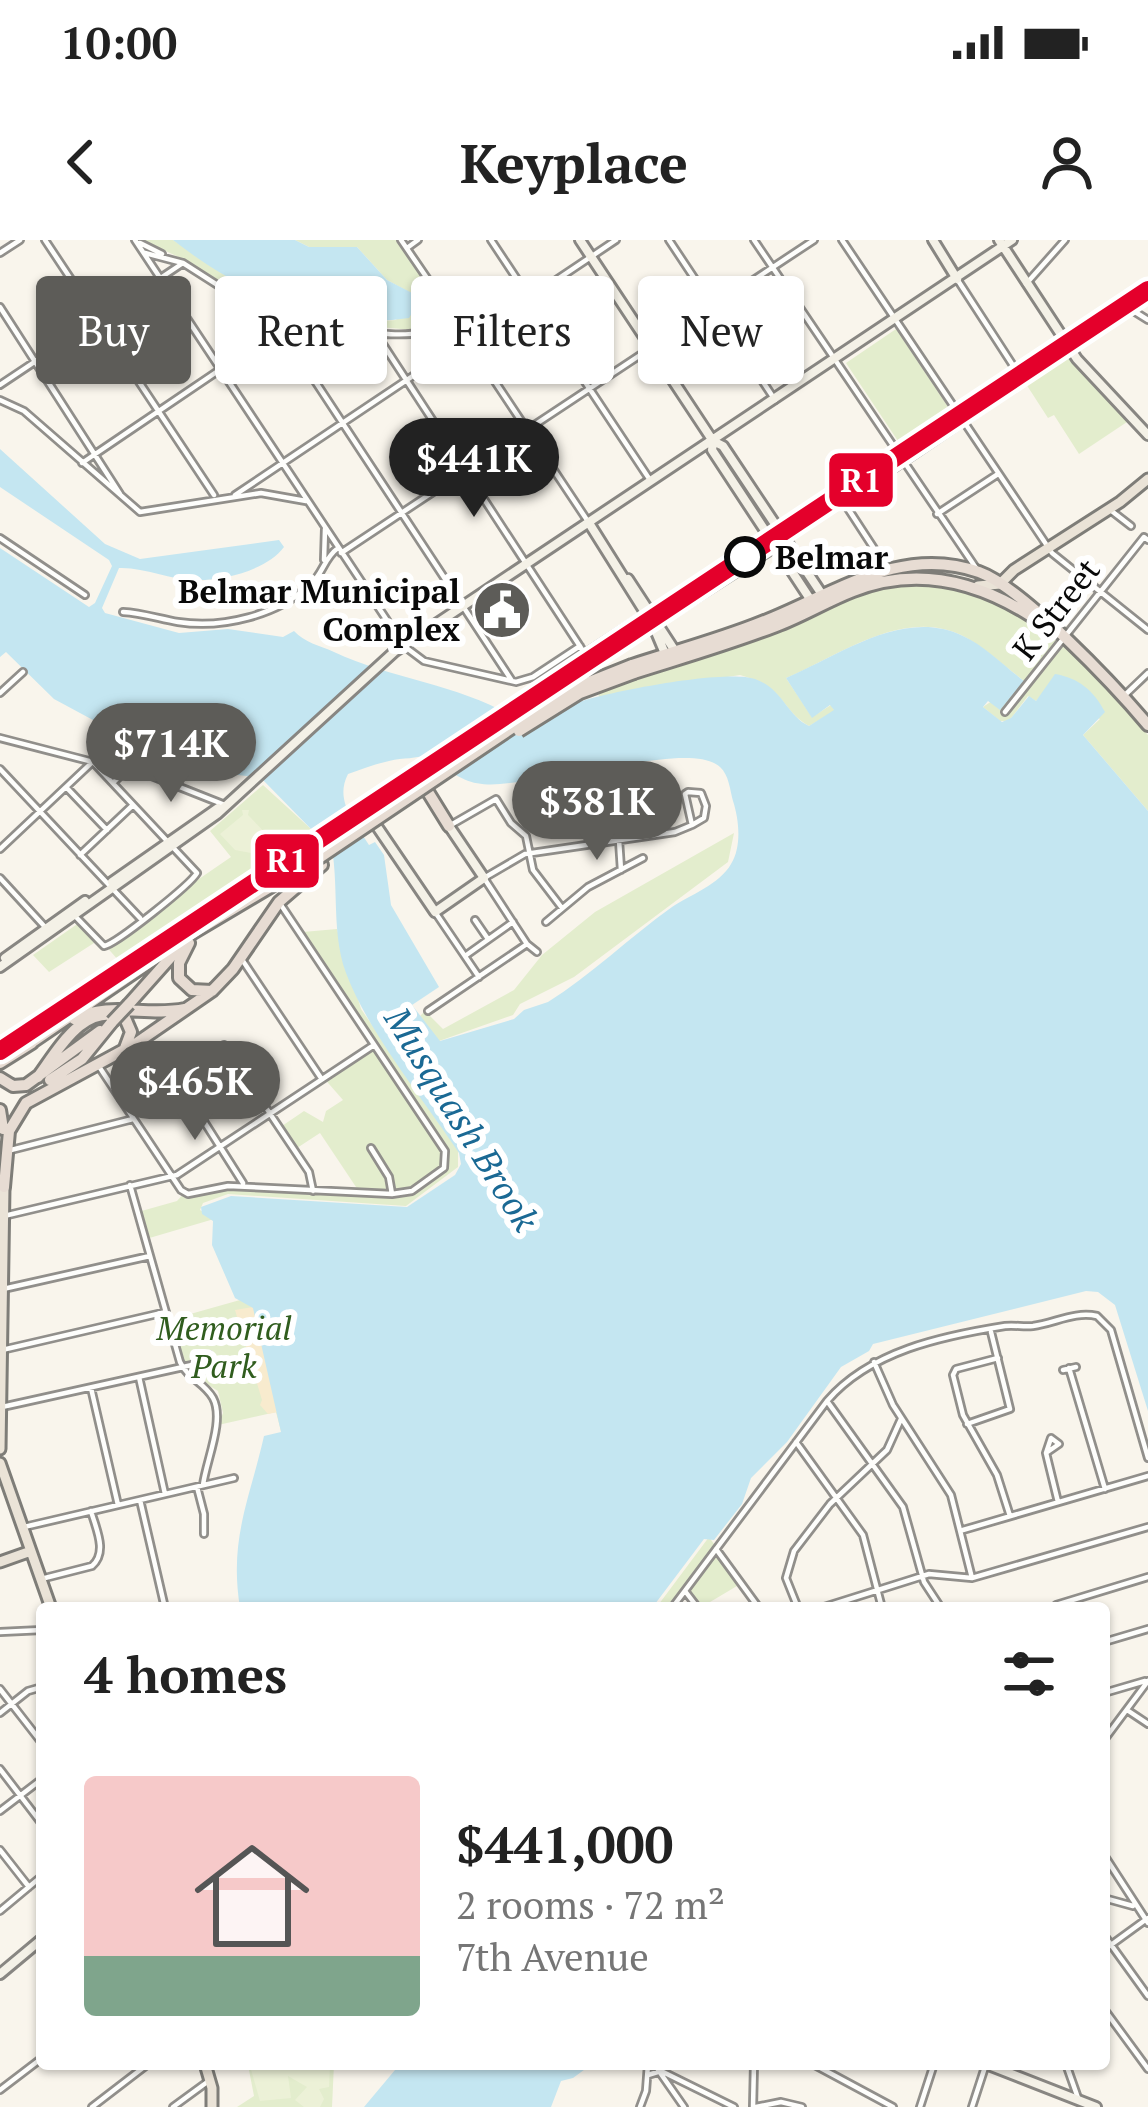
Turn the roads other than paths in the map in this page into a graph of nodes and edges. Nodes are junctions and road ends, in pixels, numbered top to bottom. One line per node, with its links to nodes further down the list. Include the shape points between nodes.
1 (20, 240): 19 (street)
2 (45, 240): 24 (street)
3 (135, 240): 18 (street); 21 (street)
4 (401, 240): 17 (street)
5 (418, 240): 17 (street)
6 (491, 240): 28 (street)
7 (580, 240): 20 (street)
8 (616, 240): 20 (street)
9 (669, 240): 30 (street)
10 (754, 240): 23 (street)
11 (814, 240): 23 (street)
12 (842, 240): 37 (street)
13 (933, 240): 32 (street)
14 (1012, 240): 16 (street)
15 (1065, 240): 34 (street)
16 (1001, 244): 32 (street); 34 (street)
17 (406, 248): 27 (street)
18 (142, 252): 21 (street); 25 (street)
19 (0, 253)
20 (591, 257): 29 (street); 40 (street)
21 (170, 258): 22 (street)
22 (183, 263): 26 (street); 33 (street)
23 (773, 267): 31 (street); 45 (street)
24 (69, 276)
25 (158, 276)
26 (164, 276)
27 (425, 276)
28 (515, 276)
29 (562, 276)
30 (693, 276)
31 (760, 276)
32 (957, 279): 37 (street); 48 (street)
33 (215, 282)
34 (1026, 284): 41 (street)
35 (0, 307): 46 (street)
36 (1132, 310): 38 (street)
37 (897, 320): 45 (street); 64 (street)
38 (1148, 320)
39 (191, 326): 47 (street)
40 (638, 329)
41 (1064, 337): 42 (street); 48 (street)
42 (1071, 349): 66 (street); 69 (street)
43 (387, 351): 51 (street)
44 (638, 358): 61 (street)
45 (836, 360): 63 (street); 71 (street)
46 (36, 361): 60 (street)
47 (215, 362)
48 (1016, 370): 64 (street)
49 (215, 373): 65 (street)
50 (411, 376): 51 (street)
51 (405, 380): 67 (street); 76 (street)
52 (51, 384): 72 (street)
53 (140, 384): 65 (street)
54 (229, 384): 74 (street)
55 (317, 384): 67 (street)
56 (497, 384): 68 (street)
57 (587, 384): 61 (street)
58 (675, 384): 70 (street)
59 (765, 384): 63 (street)
60 (0, 386)
61 (590, 389): 68 (street); 79 (street)
62 (0, 400): 75 (street)
63 (775, 400): 70 (street)
64 (956, 409): 66 (street); 71 (street)
65 (158, 412): 72 (street); 81 (street)
66 (964, 421): 73 (street); 77 (street)
67 (342, 422): 74 (street); 88 (street)
68 (528, 430): 76 (street); 90 (street)
69 (1148, 435)
70 (713, 441): 79 (street); 82 (street); 86 (street)
71 (895, 448): 73 (street); 91 (street)
72 (95, 453): 75 (street); 83 (street)
73 (903, 461): 85 (street); 89 (street)
74 (281, 462): 80 (street); 84 (street)
75 (82, 463): 83 (street)
76 (466, 471): 88 (street); 104 (street)
77 (998, 474): 89 (street); 99 (street)
78 (1148, 479): 87 (main road)
79 (651, 482): 90 (street)
80 (235, 495): 81 (street); 84 (street)
81 (215, 498): 83 (street, via 145,512)
82 (758, 499): 86 (street); 91 (street)
83 (125, 500)
84 (306, 501): 93 (street)
85 (845, 502): 97 (street); 109 (street)
86 (748, 506): 94 (street)
87 (1109, 509): 92 (street); 99 (main road)
88 (402, 513): 100 (street); 115 (street)
89 (938, 514): 101 (street)
90 (589, 523): 104 (street); 108 (street)
91 (778, 526): 94 (street); 97 (street)
92 (1131, 526)
93 (325, 529): 100 (street); 103 (street)
94 (767, 534): 98 (street)
95 (0, 538): 113 (street)
96 (1146, 538): 112 (street, K Street)
97 (785, 539): 98 (street); 102 (street)
98 (775, 546): 102 (street); 118 (street)
99 (1048, 548): 106 (main road); 112 (street)
100 (340, 551): 103 (street); 121 (street)
101 (964, 554): 105 (highway); 107 (street)
102 (792, 559): 114 (street)
103 (323, 565): 116 (street, via 283,603 233,621)
104 (527, 565): 115 (street); 122 (street)
105 (958, 567): 107 (highway); 109 (highway)
106 (1014, 570): 107 (main road); 110 (main road)
107 (981, 573): 110 (highway)
108 (622, 574): 117 (street); 118 (street)
109 (891, 575): 111 (highway); 114 (highway)
110 (1000, 584): 111 (main road); 120 (highway)
111 (973, 585): 120 (highway)
112 (1100, 591): 119 (street); 120 (street, K Street)
113 (85, 595)
114 (819, 601): 124 (highway, via 754,635)
115 (464, 606): 121 (street); 129 (street)
116 (123, 612)
117 (645, 614): 118 (street); 123 (street)
118 (656, 624): 124 (street); 125 (street)
119 (1148, 630)
120 (1058, 634): 132 (highway); 133 (street, K Street)
121 (404, 646): 129 (street, via 424,661); 143 (street)
122 (580, 646): 123 (street); 129 (street)
123 (585, 653): 125 (street)
124 (672, 657): 126 (highway)
125 (592, 666): 130 (street)
126 (633, 669): 147 (highway, bridge, via 562,703); 154 (highway, bridge, via 567,691)
127 (23, 672): 131 (street)
128 (1148, 674): 132 (street)
129 (512, 681)
130 (607, 686)
131 (0, 693)
132 (1124, 697): 134 (highway)
133 (1005, 712)
134 (1148, 724)
135 (119, 737): 137 (street)
136 (0, 738): 137 (street)
137 (93, 762): 139 (street); 140 (street)
138 (0, 770): 144 (street)
139 (113, 782): 142 (street); 143 (street, via 129,767)
140 (66, 787): 144 (street); 148 (street)
141 (632, 797): 149 (street, via 607,803)
142 (134, 804): 148 (street); 150 (street)
143 (225, 805): 150 (street)
144 (39, 812): 151 (street); 153 (street)
145 (692, 825): 145 (street, via 706,815 699,792 685,794); 149 (street)
146 (449, 826): 152 (street, via 496,799); 154 (highway, bridge, via 421,788 367,818); 158 (street)
147 (378, 828): 154 (highway, bridge); 163 (street)
148 (107, 830): 153 (street)
149 (617, 840): 152 (street); 156 (street)
150 (171, 844): 159 (street); 166 (street, via 197,876)
151 (0, 849)
152 (530, 853): 158 (street); 162 (street)
153 (80, 855): 159 (street)
154 (320, 858): 160 (highway); 161 (highway); 165 (highway)
155 (643, 858): 156 (street)
156 (621, 870): 162 (street)
157 (0, 878): 170 (street)
158 (484, 878): 163 (street); 168 (street)
159 (109, 887): 164 (street); 166 (street); 170 (street)
160 (279, 902): 172 (highway); 186 (street)
161 (241, 905): 165 (highway); 172 (highway, via 258,908)
162 (562, 908): 169 (street)
163 (435, 911): 176 (street)
164 (74, 915): 166 (street, via 105,947); 170 (street)
165 (223, 916): 171 (highway)
166 (141, 919)
167 (475, 920): 173 (street)
168 (513, 922): 173 (street); 174 (street)
169 (546, 922)
170 (48, 931): 178 (street)
171 (199, 931): 180 (highway, via 180,959 179,978 191,990); 183 (highway, bridge); 184 (highway)
172 (259, 931): 177 (highway)
173 (488, 939): 176 (street)
174 (526, 944): 175 (street); 179 (street)
175 (537, 952)
176 (465, 956): 179 (street)
177 (241, 958): 180 (highway); 192 (street)
178 (0, 964)
179 (479, 977): 182 (street)
180 (212, 991): 181 (highway)
181 (188, 1008): 184 (highway, via 96,1010); 187 (highway)
182 (428, 1011)
183 (112, 1022): 190 (highway); 197 (highway, via 76,1064 22,1097)
184 (28, 1045): 188 (highway)
185 (224, 1045): 195 (street)
186 (374, 1045): 192 (street); 206 (street, via 447,1164 412,1191)
187 (124, 1050): 189 (highway); 190 (highway, via 129,1024 100,1015 77,1027)
188 (0, 1063)
189 (99, 1064): 196 (street); 200 (highway, via 26,1102)
190 (38, 1077): 191 (highway, via 22,1086)
191 (1, 1079)
192 (322, 1079): 195 (street)
193 (179, 1082): 198 (street)
194 (0, 1110): 197 (highway)
195 (270, 1113): 198 (street); 205 (street)
196 (133, 1119): 200 (street); 201 (street)
197 (3, 1129): 200 (highway)
198 (221, 1146): 201 (street); 203 (street)
199 (371, 1148): 206 (street)
200 (3, 1156): 204 (highway)
201 (175, 1176): 202 (street); 203 (street, via 190,1195)
202 (130, 1185): 207 (street); 208 (street)
203 (245, 1186): 205 (street)
204 (4, 1187): 207 (main road)
205 (314, 1191): 206 (street)
206 (392, 1195)
207 (2, 1217): 209 (main road)
208 (150, 1256): 209 (street); 210 (street)
209 (2, 1289): 212 (main road)
210 (166, 1312): 212 (street); 216 (street)
211 (990, 1330): 213 (street); 214 (street); 228 (street, via 1088,1313 1105,1321)
212 (1, 1346): 219 (main road)
213 (998, 1358): 224 (street, via 1010,1409); 224 (street, via 952,1371)
214 (874, 1362): 221 (street); 223 (street)
215 (201, 1363): 216 (street)
216 (183, 1368): 218 (street); 234 (street, via 216,1406)
217 (1069, 1368): 235 (street)
218 (139, 1377): 220 (street); 236 (street)
219 (0, 1388): 222 (main road)
220 (91, 1388): 222 (street); 240 (street)
221 (827, 1401): 225 (street); 230 (street)
222 (2, 1406): 226 (main road)
223 (901, 1419): 230 (street); 245 (street, via 945,1482)
224 (967, 1424): 242 (street, via 998,1475)
225 (796, 1442): 237 (street); 247 (street)
226 (0, 1445): 233 (main road)
227 (1046, 1453): 239 (street)
228 (1148, 1457)
229 (0, 1462): 233 (main road)
230 (873, 1464): 237 (street); 250 (street, via 908,1518)
231 (1148, 1476): 235 (street)
232 (234, 1478): 234 (street)
233 (8, 1481): 243 (main road)
234 (200, 1486): 236 (street); 246 (street)
235 (1105, 1489): 239 (street)
236 (165, 1494): 238 (street)
237 (836, 1497): 255 (street, via 862,1535); 262 (street, via 788,1563)
238 (140, 1500): 240 (street); 258 (street)
239 (1058, 1502): 242 (street)
240 (118, 1505): 241 (street)
241 (92, 1511): 243 (street); 253 (street, via 99,1560)
242 (1010, 1516): 245 (street)
243 (23, 1527): 248 (main road)
244 (1148, 1527): 252 (street)
245 (963, 1529): 252 (street)
246 (204, 1534)
247 (716, 1549): 254 (street); 261 (street)
248 (31, 1550): 249 (main road); 253 (main road)
249 (0, 1562)
250 (923, 1576): 252 (street); 255 (street); 265 (street)
251 (1148, 1577): 267 (street)
252 (972, 1578)
253 (40, 1579): 257 (main road)
254 (685, 1591): 259 (street); 260 (street)
255 (876, 1591): 263 (street); 264 (street)
256 (1052, 1591): 266 (street)
257 (48, 1602)
258 (164, 1602)
259 (677, 1602)
260 (693, 1602)
261 (755, 1602)
262 (796, 1602)
263 (840, 1602)
264 (880, 1602)
265 (938, 1602)
266 (1055, 1602)
267 (1072, 1602)
268 (1148, 1629): 271 (street)
269 (36, 1630): 270 (street)
270 (0, 1632)
271 (1110, 1640)
272 (1148, 1681): 275 (street); 277 (street)
273 (0, 1688): 276 (street)
274 (36, 1690): 276 (street)
275 (1110, 1691)
276 (12, 1704): 278 (street); 281 (street)
277 (1127, 1710): 279 (street); 280 (street)
278 (0, 1713)
279 (1148, 1724)
280 (1110, 1732)
281 (36, 1735)
282 (0, 1769): 284 (street)
283 (36, 1784): 284 (street)
284 (20, 1796): 285 (street); 286 (street)
285 (0, 1811)
286 (36, 1816)
287 (0, 1850): 290 (street)
288 (1110, 1865): 292 (street)
289 (36, 1881): 290 (street)
290 (28, 1887): 293 (street)
291 (1110, 1900): 292 (street)
292 (1136, 1906): 294 (street)
293 (0, 1911)
294 (1147, 1920): 296 (street)
295 (36, 1945): 297 (street)
296 (1111, 1945): 298 (street)
297 (0, 1974)
298 (1148, 1996)
299 (1110, 2017): 301 (street)
300 (36, 2063): 315 (street)
301 (1148, 2069)
302 (140, 2070): 317 (street)
303 (207, 2070): 314 (main road)
304 (649, 2070): 313 (street)
305 (658, 2070): 312 (street)
306 (754, 2070): 323 (street)
307 (823, 2070): 325 (street)
308 (932, 2070): 326 (street)
309 (984, 2070): 327 (street)
310 (1002, 2070): 316 (street)
311 (1068, 2070): 316 (street)
312 (661, 2072): 313 (street); 321 (street); 322 (street)
313 (648, 2075): 320 (street)
314 (210, 2080): 318 (street); 319 (main road)
315 (0, 2090)
316 (1078, 2098): 328 (street)
317 (92, 2107)
318 (173, 2107)
319 (212, 2107)
320 (640, 2107)
321 (684, 2107)
322 (734, 2107)
323 (755, 2107): 324 (street)
324 (802, 2107)
325 (893, 2107)
326 (920, 2107)
327 (972, 2107)
328 (1096, 2107)

